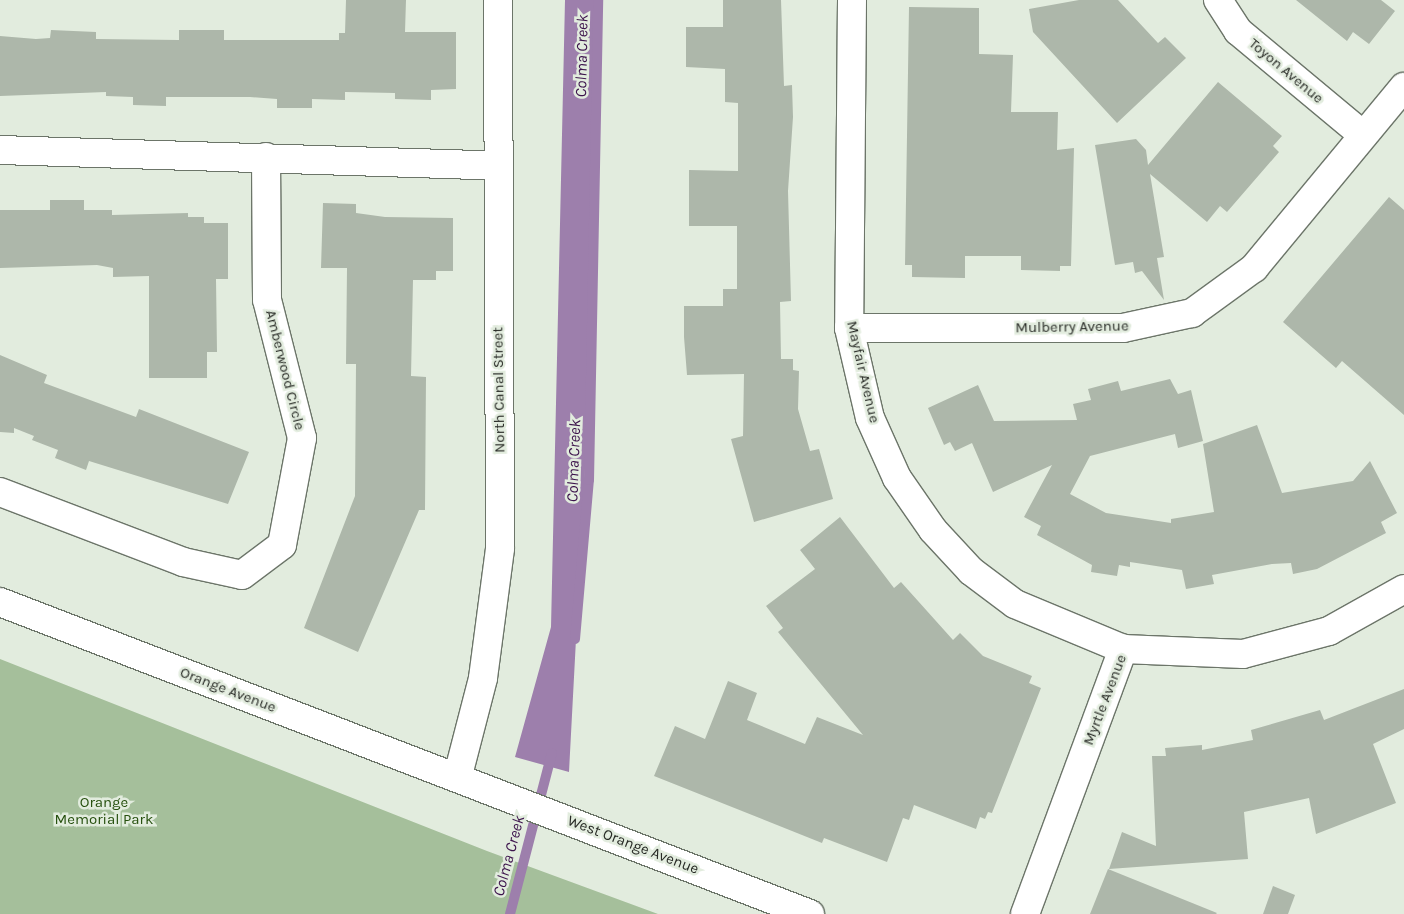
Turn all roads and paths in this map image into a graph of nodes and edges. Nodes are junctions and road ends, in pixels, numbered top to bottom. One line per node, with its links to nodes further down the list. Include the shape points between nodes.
1 (498, 0): 8 (street, North Canal Street)
2 (852, 0): 9 (street, Mayfair Avenue)
3 (1218, 0): 5 (street, Toyon Avenue, via 1238,31)
4 (1404, 87): 5 (street, Mulberry Avenue)
5 (1363, 135): 9 (street, Mulberry Avenue, via 1254,268 1192,312 1123,328)
6 (0, 150): 7 (street)
7 (266, 157): 8 (street); 10 (street, Amberwood Circle, via 267,300 302,438 282,544 242,575 183,562)
8 (496, 166): 14 (street, North Canal Street, via 500,548 484,678)
9 (849, 328): 13 (street, Mayfair Avenue, via 870,418 897,478 932,530 971,571 1015,604)
10 (0, 492)
11 (1404, 588): 13 (street, Myrtle Avenue, via 1329,631 1243,654)
12 (0, 602): 14 (street, Orange Avenue)
13 (1123, 649): 16 (street, Myrtle Avenue)
14 (458, 775): 15 (street, West Orange Avenue)
15 (810, 914)
16 (1025, 914)

